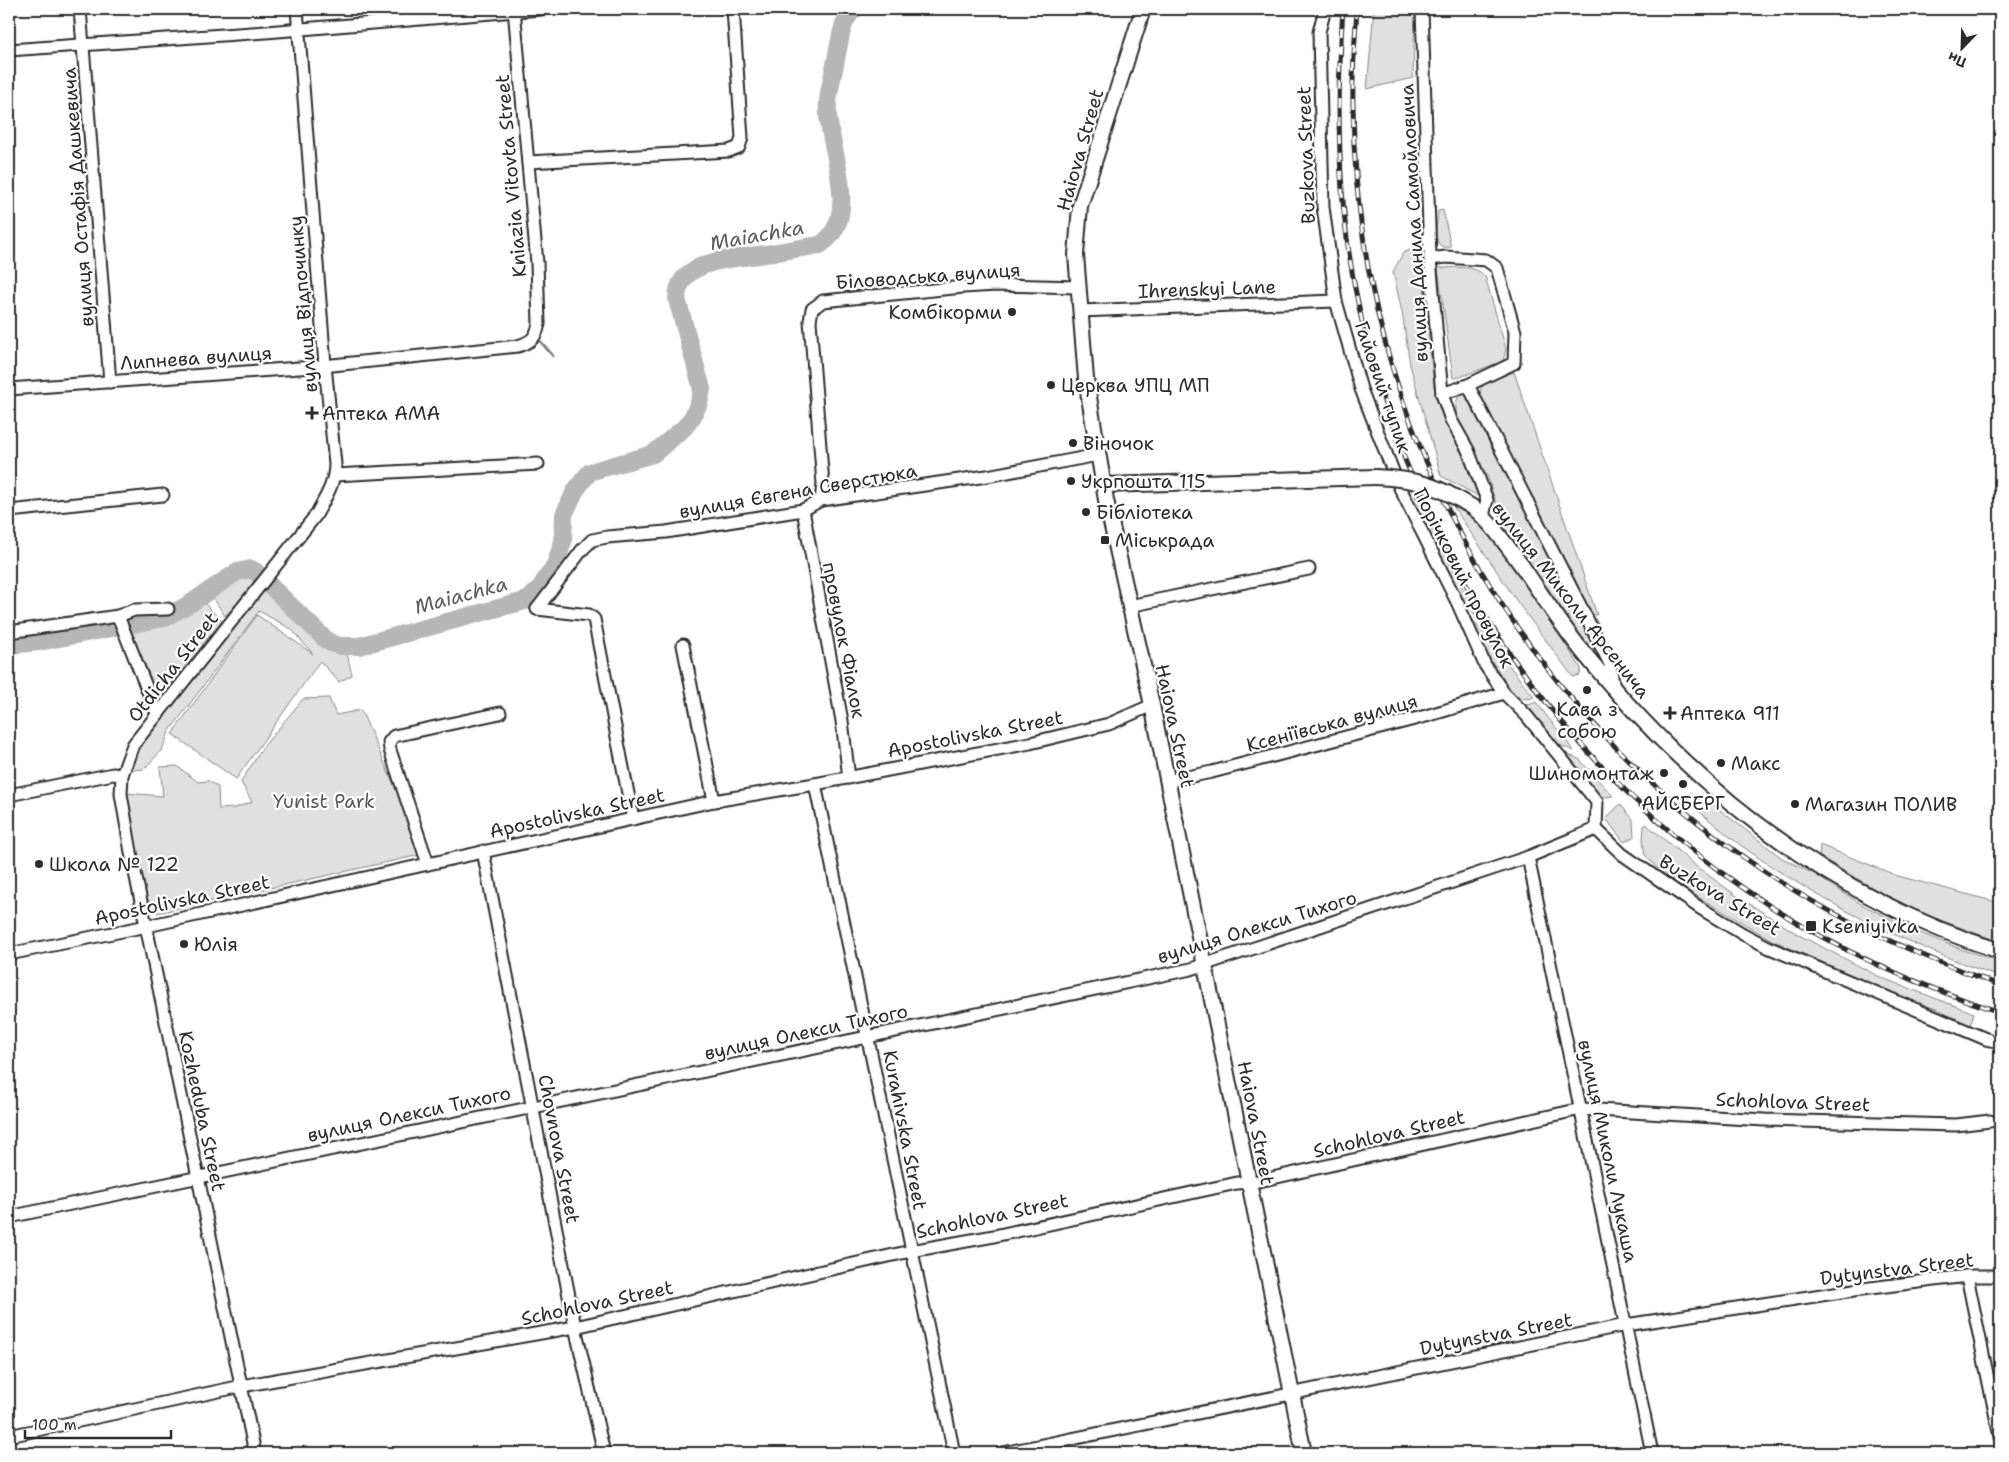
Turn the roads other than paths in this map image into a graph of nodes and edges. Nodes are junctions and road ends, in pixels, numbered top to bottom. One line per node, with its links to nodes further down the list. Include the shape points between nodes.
1 (80, 9): 10 (street, вулиця Остафія Дашкевича)
2 (297, 9): 9 (street, вулиця Відпочинку)
3 (541, 9): 8 (street)
4 (733, 9): 12 (street, via 742,138 739,147 729,151)
5 (1143, 9): 14 (main road, Haiova Street, via 1080,206 1076,255)
6 (1325, 9): 15 (street, Buzkova Street, via 1319,32 1323,207)
7 (1422, 9): 13 (street, вулиця Данила Самойловича)
8 (514, 10): 9 (street); 12 (street, Kniazia Vitovta Street)
9 (299, 29): 10 (street); 18 (street, вулиця Відпочинку)
10 (84, 45): 11 (street); 19 (street, вулиця Остафія Дашкевича)
11 (9, 50)
12 (528, 162): 17 (street, Kniazia Vitovta Street, via 539,324)
13 (1430, 259): 20 (street, via 1486,260 1497,268 1515,332 1514,364); 22 (street, вулиця Данила Самойловича)
14 (1079, 287): 16 (main road, Haiova Street); 29 (street, Біловодська вулиця, via 963,287 823,301 812,309 810,320)
15 (1336, 301): 16 (street, Ihrenskyi Lane); 26 (street, Гайовий тупик, via 1361,389)
16 (1080, 312): 23 (main road, Haiova Street)
17 (533, 340): 18 (street, Липнева вулиця, via 518,346)
18 (324, 365): 19 (street, Липнева вулиця); 25 (street, вулиця Відпочинку)
19 (110, 382): 21 (street, Липнева вулиця)
20 (1468, 385): 22 (street); 40 (street, via 1610,664)
21 (9, 389)
22 (1442, 394): 32 (street, вулиця Данила Самойловича, via 1487,500)
23 (1098, 455): 27 (main road, Haiova Street); 29 (street, вулиця Євгена Сверстюка, via 987,476)
24 (538, 464): 25 (street)
25 (335, 475): 34 (street, вулиця Відпочинку, via 316,515)
26 (1398, 484): 41 (street, Порічковий провулок, via 1485,665)
27 (1104, 485): 32 (main road, вулиця Миколи Арсенича, bridge, via 1404,478 1451,494); 35 (main road, Haiova Street)
28 (163, 495): 31 (street)
29 (822, 500): 30 (street, вулиця Євгена Сверстюка)
30 (803, 510): 46 (street, провулок Фіалок, via 842,721); 51 (street, вулиця Євгена Сверстюка, via 592,540 537,609 589,615 594,619)
31 (9, 511)
32 (1479, 512): 40 (main road, вулиця Миколи Арсенича)
33 (1309, 569): 35 (street)
34 (265, 580): 43 (street, Otdicha Street)
35 (1129, 606): 42 (main road, Haiova Street)
36 (168, 609): 37 (street, via 134,610)
37 (119, 619): 38 (street); 43 (street)
38 (9, 632)
39 (683, 645): 50 (street)
40 (1614, 689): 57 (main road, вулиця Миколи Арсенича, via 1699,776 1746,817 1798,854 1894,910)
41 (1504, 693): 47 (street, Ксеніївська вулиця, via 1212,772); 52 (street, Порічковий провулок, via 1597,802)
42 (1152, 705): 46 (street, Apostolivska Street, via 1109,724 1030,743); 47 (main road, Haiova Street)
43 (159, 713): 45 (street, Otdicha Street, via 134,745)
44 (500, 714): 55 (street, via 394,736 389,742)
45 (122, 775): 49 (street); 56 (street, Kozheduba Street, via 121,794)
46 (849, 778): 48 (street, Apostolivska Street)
47 (1167, 781): 59 (main road, Haiova Street)
48 (815, 784): 50 (street, Apostolivska Street); 60 (street, Kurahivska Street)
49 (9, 794)
50 (714, 801): 51 (street, Apostolivska Street)
51 (633, 818): 53 (street, Apostolivska Street)
52 (1596, 829): 54 (street, вулиця Олекси Тихого); 61 (street, Buzkova Street, via 1622,854 1660,881 1763,944 1986,1039)
53 (483, 851): 55 (street, Apostolivska Street); 62 (street, Chovnova Street)
54 (1528, 857): 59 (street, вулиця Олекси Тихого); 63 (street, вулиця Миколи Лукаша)
55 (428, 864): 56 (street, Apostolivska Street)
56 (147, 926): 58 (street, Apostolivska Street); 65 (street, Kozheduba Street)
57 (2000, 952)
58 (9, 954)
59 (1205, 965): 60 (street, вулиця Олекси Тихого); 66 (main road, Haiova Street)
60 (868, 1037): 62 (street, вулиця Олекси Тихого); 68 (street, Kurahivska Street)
61 (2000, 1042)
62 (533, 1106): 65 (street, вулиця Олекси Тихого); 72 (street, Chovnova Street)
63 (1581, 1109): 64 (street, Schohlova Street, via 1765,1120 1946,1125); 66 (street, Schohlova Street); 71 (street, вулиця Миколи Лукаша)
64 (1990, 1121)
65 (198, 1177): 67 (street, вулиця Олекси Тихого); 73 (street, Kozheduba Street)
66 (1249, 1182): 68 (street, Schohlova Street); 74 (main road, Haiova Street)
67 (9, 1217)
68 (911, 1251): 72 (street, Schohlova Street); 79 (street, Kurahivska Street)
69 (1967, 1276): 70 (street, Dytynstva Street); 71 (street, Dytynstva Street); 76 (street)
70 (2000, 1276)
71 (1626, 1325): 74 (street, Dytynstva Street); 82 (street, вулиця Миколи Лукаша)
72 (575, 1327): 73 (street, Schohlova Street); 78 (street, Chovnova Street)
73 (242, 1386): 75 (street, Schohlova Street); 77 (street, Kozheduba Street)
74 (1291, 1393): 80 (street, Dytynstva Street); 81 (main road, Haiova Street)
75 (9, 1436)
76 (2000, 1437)
77 (255, 1453)
78 (604, 1453)
79 (954, 1453)
80 (1003, 1453)
81 (1304, 1453)
82 (1652, 1453)

